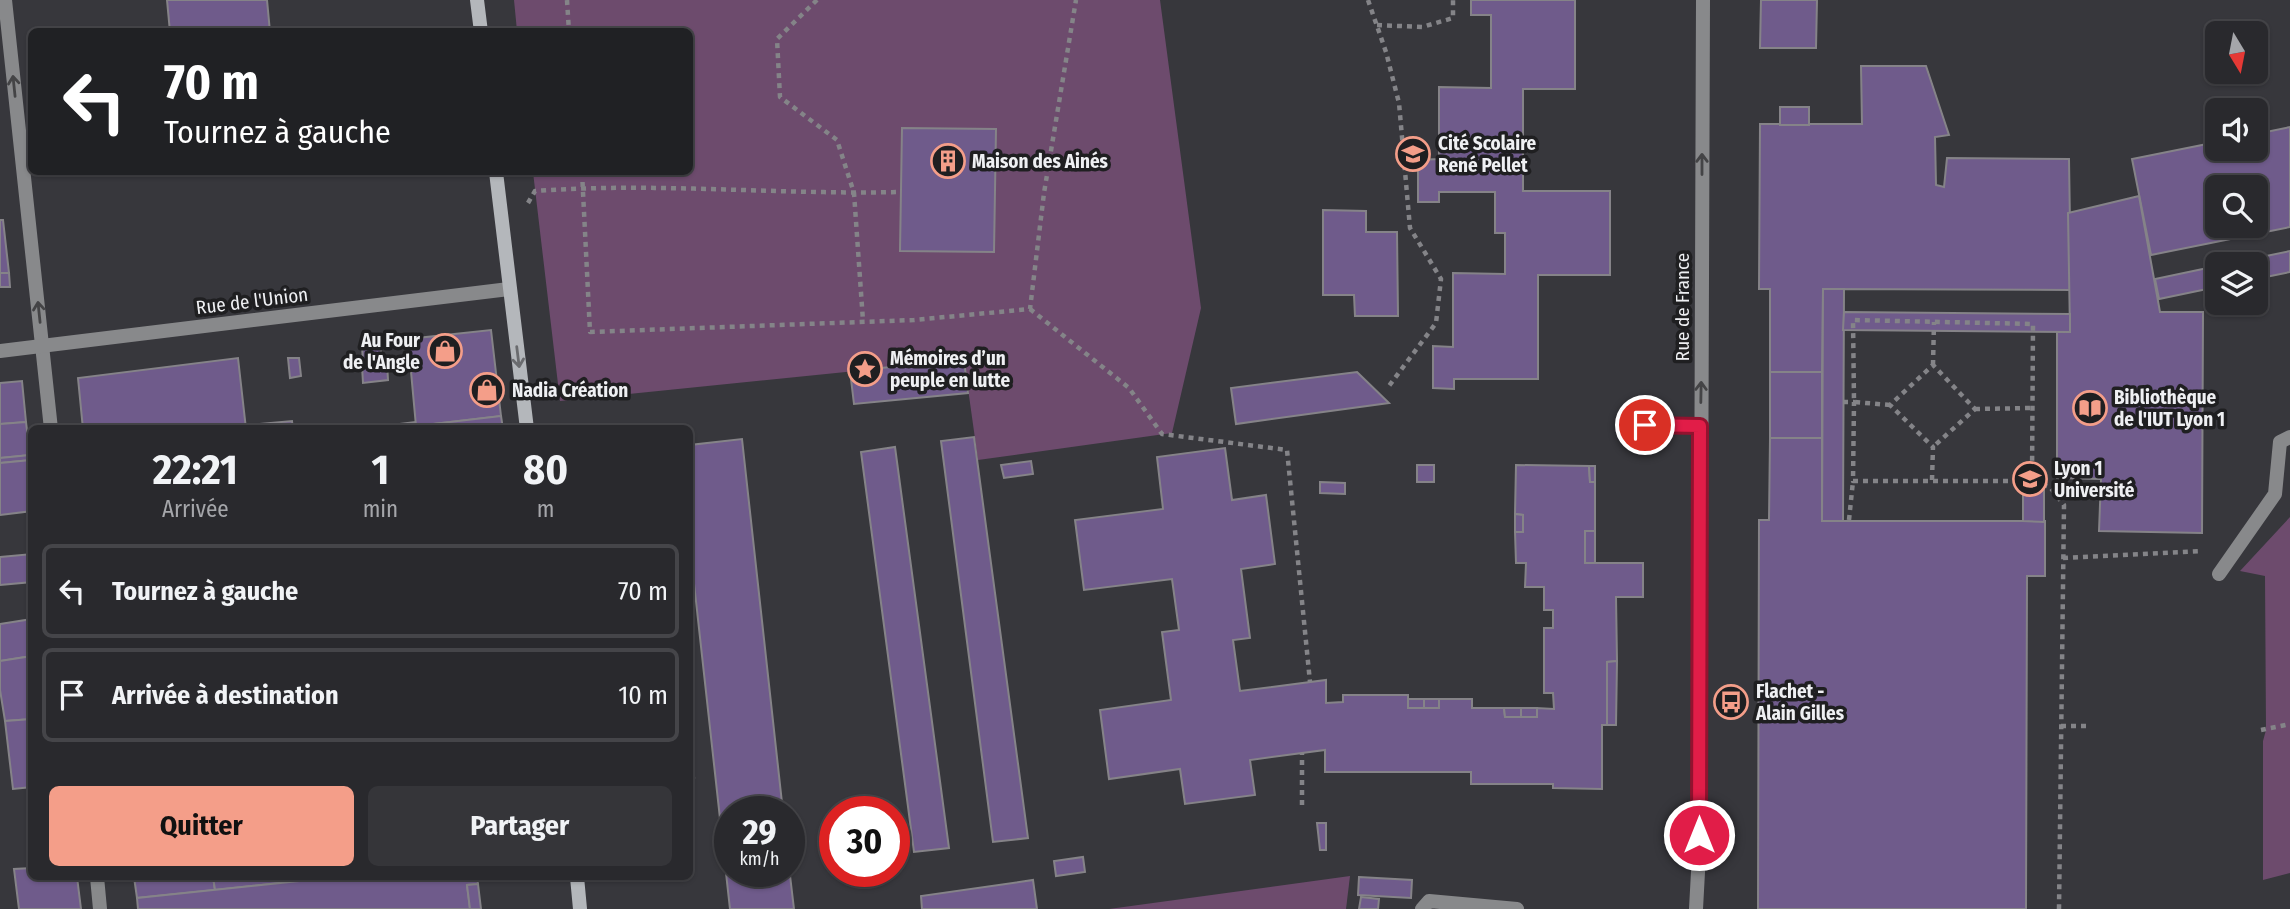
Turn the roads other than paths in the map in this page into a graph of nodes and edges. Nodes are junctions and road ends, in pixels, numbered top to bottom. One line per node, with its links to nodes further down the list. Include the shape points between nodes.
1 (5, 0): 7 (street, one-way to 1)
2 (477, 0): 4 (street)
3 (1703, 0): 12 (street, Rue de France, one-way to 3)
4 (480, 28)
5 (496, 175): 6 (street)
6 (509, 289): 7 (street, Rue de l'Union); 10 (street, one-way to 10)
7 (42, 345): 8 (street, Rue de l'Union); 9 (street)
8 (0, 351)
9 (51, 425)
10 (526, 425)
11 (1645, 425): 12 (street)
12 (1700, 426): 21 (street, Rue de France)
13 (2290, 437): 14 (street, via 2280,442 2275,494)
14 (2220, 575)
15 (97, 880): 17 (street)
16 (577, 880): 18 (street)
17 (100, 909)
18 (580, 909)
19 (1422, 909): 20 (street, via 1429,901)
20 (1517, 909)
21 (1696, 909)

